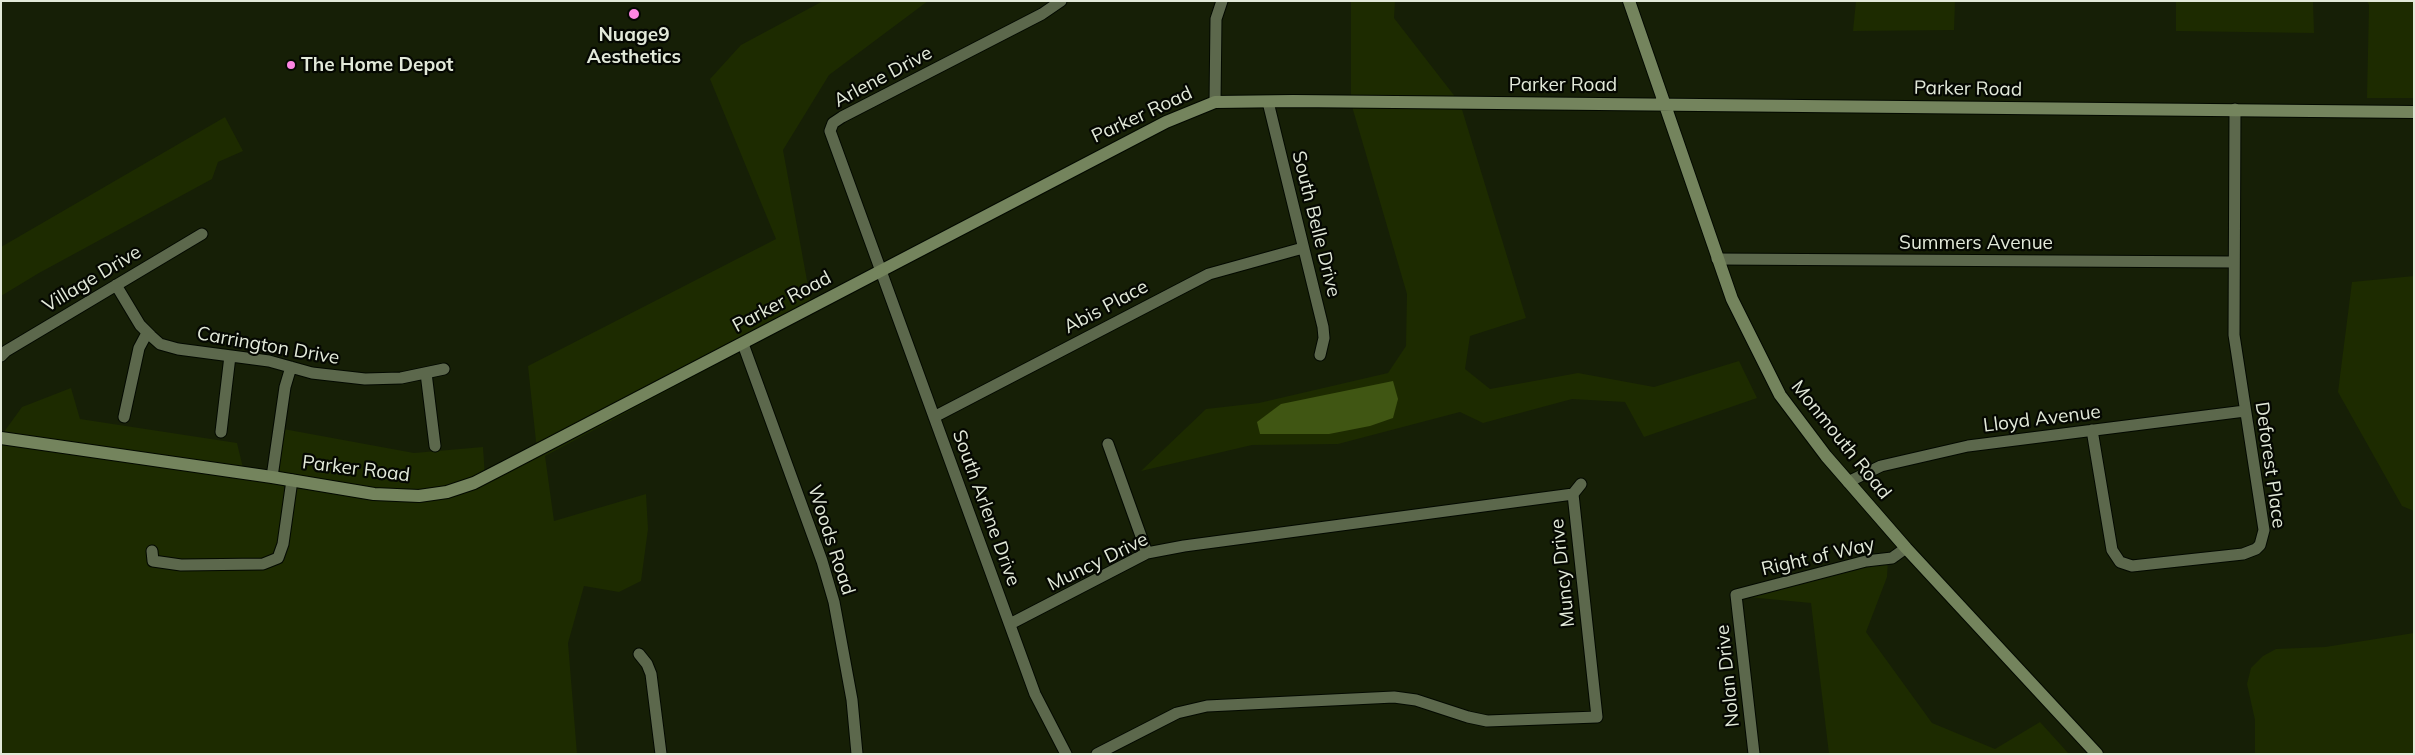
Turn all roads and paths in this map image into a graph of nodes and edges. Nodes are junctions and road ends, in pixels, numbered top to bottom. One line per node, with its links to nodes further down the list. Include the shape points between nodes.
1 (1061, 1): 13 (street, Arlene Drive, via 833,123 830,128 832,141)
2 (1222, 1): 4 (street, via 1216,19)
3 (1628, 1): 6 (street, Monmouth Road)
4 (1216, 102): 5 (street, Parker Road); 13 (street, Parker Road, via 1157,126)
5 (1268, 102): 6 (street, Parker Road); 10 (street, South Belle Drive)
6 (1664, 105): 7 (street, Parker Road); 11 (street, Monmouth Road)
7 (2235, 109): 8 (street, Parker Road); 12 (street, Deforest Place)
8 (2414, 112)
9 (202, 234): 14 (street, Village Drive)
10 (1303, 248): 17 (street, South Belle Drive, via 1323,327); 25 (street, Abis Place, via 1209,274)
11 (1717, 259): 12 (street, Summers Avenue); 33 (street, Monmouth Road, via 1742,324 1780,395)
12 (2234, 262): 23 (street, Deforest Place, via 2234,335)
13 (881, 270): 16 (street, Parker Road); 25 (street, South Arlene Drive)
14 (116, 285): 15 (street, Carrington Drive); 18 (street, Village Drive)
15 (148, 333): 19 (street, Carrington Drive, via 160,344); 24 (street, via 138,348)
16 (742, 344): 32 (street, Parker Road, via 474,482 450,491 397,496); 43 (street, Woods Road, via 834,602 852,700)
17 (1320, 355)
18 (1, 356)
19 (230, 356): 20 (street, Carrington Drive); 27 (street)
20 (291, 367): 22 (street, Carrington Drive, via 312,373 365,379 401,378); 31 (street)
21 (444, 369): 22 (street, Carrington Drive)
22 (426, 373): 30 (street)
23 (2245, 411): 26 (street, Lloyd Avenue); 26 (street, Deforest Place, via 2264,530 2260,545 2243,554 2132,566 2120,562 2112,550)
24 (124, 417)
25 (934, 417): 40 (street, South Arlene Drive)
26 (2092, 430): 33 (street, Lloyd Avenue, via 1999,440 1942,451 1881,466)
27 (221, 432)
28 (1, 438): 31 (street, Parker Road)
29 (1108, 444): 38 (street)
30 (435, 446)
31 (272, 476): 32 (street, Parker Road)
32 (292, 480): 37 (street, via 284,544 278,558 263,564 180,565 153,561)
33 (1848, 482): 36 (street, Monmouth Road)
34 (1581, 484): 35 (street)
35 (1572, 494): 38 (street, Muncy Drive); 45 (street, Muncy Drive, via 1601,721 1487,721 1416,700 1394,697 1207,706 1177,713)
36 (1906, 548): 39 (street, Right of Way, via 1892,558 1866,561); 47 (street, Monmouth Road)
37 (152, 551)
38 (1147, 553): 40 (street, Muncy Drive)
39 (1736, 595): 46 (street, Nolan Drive)
40 (1010, 624): 44 (street, South Arlene Drive, via 1035,694)
41 (638, 654): 42 (street, via 651,674)
42 (660, 754)
43 (856, 754)
44 (1066, 754)
45 (1097, 754)
46 (1754, 754)
47 (2097, 754)

